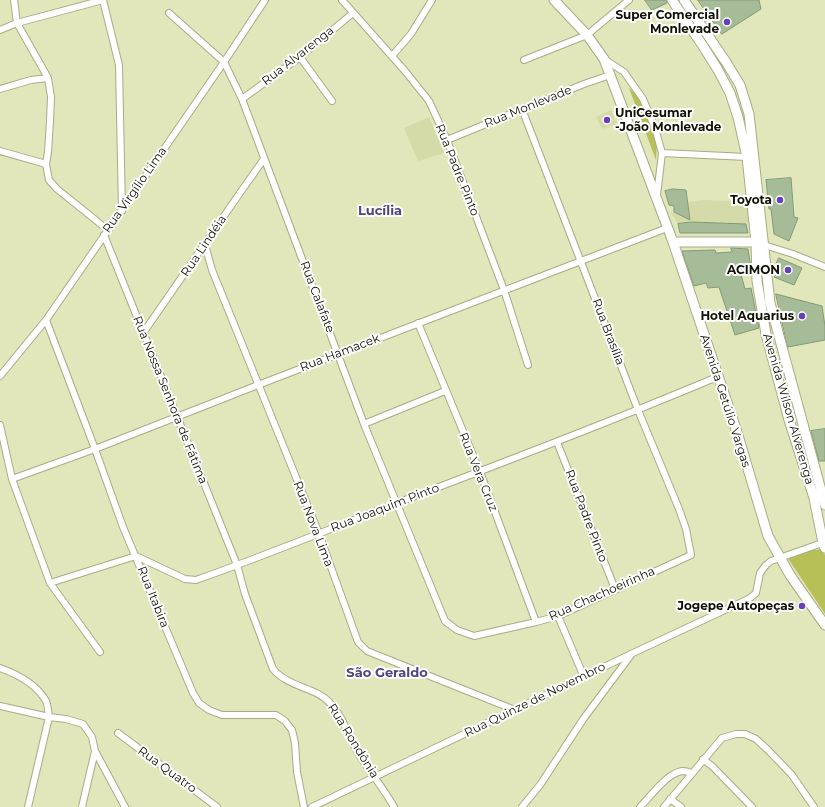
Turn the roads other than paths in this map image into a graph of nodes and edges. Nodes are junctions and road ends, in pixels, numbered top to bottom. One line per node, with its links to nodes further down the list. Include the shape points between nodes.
1 (14, 0): 12 (street)
2 (103, 0): 12 (street); 33 (street, via 119,65)
3 (265, 0): 19 (street, Rua Virgílio Lima)
4 (342, 0): 11 (street, Rua Padre Pinto)
5 (432, 0): 15 (street, via 411,34)
6 (554, 0): 14 (main road, Avenida Getúlio Vargas)
7 (629, 0): 14 (street)
8 (672, 0): 29 (main road, Avenida Wilson Alverenga, via 730,93)
9 (684, 0): 38 (main road, via 740,85 749,114 762,223 756,236)
10 (169, 13): 19 (street)
11 (353, 13): 15 (street, Rua Padre Pinto); 16 (street, Rua Alvarenga)
12 (17, 23): 13 (street); 21 (street)
13 (0, 30)
14 (587, 36): 17 (main road, Avenida Getúlio Vargas); 18 (street)
15 (392, 56): 26 (street, Rua Padre Pinto, via 429,101)
16 (300, 57): 23 (street, Rua Alvarenga); 24 (street)
17 (604, 59): 20 (main road, Avenida Getúlio Vargas); 28 (street, Avenida Getúlio Vargas, via 624,72 643,99)
18 (524, 60)
19 (224, 62): 23 (street, Rua Calafate); 33 (street, Rua Virgílio Lima)
20 (610, 75): 25 (street, Rua Monlevade); 32 (main road, Avenida Getúlio Vargas)
21 (48, 78): 22 (street); 31 (street, via 51,97)
22 (0, 89)
23 (242, 99): 30 (street, Rua Calafate)
24 (332, 101)
25 (522, 109): 26 (street, Rua Monlevade); 40 (street, Rua Brasília)
26 (447, 140): 42 (street, Rua Padre Pinto)
27 (0, 151): 31 (street)
28 (662, 154): 29 (street); 32 (street, Avenida Getúlio Vargas)
29 (747, 157): 38 (main road, Avenida Wilson Alverenga)
30 (264, 159): 39 (street, Rua Lindéia); 46 (street, Rua Calafate)
31 (46, 164): 35 (street, via 49,180 56,189)
32 (656, 198): 34 (main road, Avenida Getúlio Vargas)
33 (122, 211): 35 (street, Rua Virgílio Lima)
34 (667, 228): 37 (main road, Avenida Getúlio Vargas); 40 (street, Rua Hamacek)
35 (108, 230): 36 (street, Rua Virgílio Lima)
36 (104, 235): 43 (street, Rua Virgílio Lima); 45 (street, Rua Nossa Senhora de Fátima)
37 (673, 242): 38 (main road); 49 (main road, Avenida Getúlio Vargas)
38 (760, 244): 41 (street); 61 (main road, Avenida Wilson Alverenga, via 770,303); 63 (main road, Avenida Wilson Alverenga, via 757,281 766,334 789,420 814,498)
39 (205, 245): 45 (street, Rua Lindéia); 50 (street, Rua Nova Lima, via 212,270)
40 (580, 260): 42 (street, Rua Hamacek); 52 (street, Rua Brasília)
41 (825, 267)
42 (504, 290): 44 (street, Rua Hamacek); 47 (street, Rua Padre Pinto)
43 (46, 320): 48 (street, Rua Virgílio Lima); 57 (street, Rua Itabira)
44 (418, 323): 46 (street, Rua Hamacek); 51 (street, Rua Vera Cruz)
45 (143, 333): 53 (street, Rua Nossa Senhora de Fátima)
46 (339, 354): 50 (street, Rua Hamacek); 54 (street, Rua Calafate)
47 (528, 365)
48 (0, 376)
49 (717, 377): 52 (street, Rua Joaquim Pinto); 66 (main road, Avenida Getúlio Vargas, via 768,536)
50 (258, 385): 53 (street, Rua Hamacek); 62 (street, Rua Nova Lima)
51 (445, 391): 54 (street); 58 (street, Rua Vera Cruz)
52 (638, 410): 56 (street, Rua Joaquim Pinto); 64 (street, Rua Brasília, via 684,522)
53 (176, 416): 57 (street, Rua Hamacek); 67 (street, Rua Nossa Senhora de Fátima)
54 (364, 424): 60 (street, Rua Calafate)
55 (0, 426): 59 (street)
56 (557, 442): 58 (street, Rua Joaquim Pinto); 69 (street, Rua Padre Pinto)
57 (95, 449): 59 (street, Rua Hamacek); 65 (street, Rua Itabira)
58 (480, 472): 60 (street, Rua Joaquim Pinto); 72 (street, Rua Vera Cruz)
59 (12, 479): 68 (street)
60 (397, 503): 62 (street, Rua Joaquim Pinto); 71 (street, Rua Calafate)
61 (825, 505)
62 (319, 534): 67 (street, Rua Joaquim Pinto); 79 (street, Rua Nova Lima, via 352,630 358,642 367,651)
63 (824, 544): 66 (street)
64 (691, 555): 69 (street, Rua Chachoeirinha)
65 (136, 556): 67 (street, Rua Joaquim Pinto, via 185,579 196,580); 68 (street); 91 (street, Rua Itabira, via 199,703 222,715 276,715 292,730)
66 (781, 557): 73 (main road, Avenida Getúlio Vargas, via 790,575); 75 (street, Rua Quinze de Novembro, via 766,565 760,573 756,593 750,598)
67 (237, 565): 85 (street, Rua Rondônia, via 245,594 274,669 279,676 323,696 330,703)
68 (50, 583): 74 (street)
69 (615, 589): 70 (street, Rua Chachoeirinha)
70 (558, 616): 72 (street, Rua Chachoeirinha); 77 (street)
71 (445, 621): 72 (street, Rua Chachoeirinha, via 457,630 474,636)
72 (536, 622)
73 (825, 625)
74 (100, 652)
75 (632, 654): 77 (street, Rua Quinze de Novembro); 94 (street)
76 (0, 668): 80 (street, via 14,673 34,687 47,702)
77 (584, 677): 79 (street, Rua Quinze de Novembro)
78 (0, 706): 80 (street)
79 (515, 710): 85 (street, Rua Quinze de Novembro)
80 (49, 717): 82 (street, via 83,724 92,737); 87 (street)
81 (118, 733): 90 (street, Rua Quatro)
82 (95, 751): 88 (street); 89 (street)
83 (703, 759): 84 (street); 98 (street); 99 (street, via 722,738 745,734 756,739 792,775)
84 (691, 773): 86 (street); 95 (street, via 682,771 672,775)
85 (374, 777): 92 (street, Rua Quinze de Novembro); 93 (street, Rua Rondônia)
86 (670, 799): 96 (street); 97 (street)
87 (28, 807)
88 (82, 807)
89 (125, 807)
90 (217, 807)
91 (304, 807)
92 (312, 807)
93 (394, 807)
94 (522, 807)
95 (640, 807)
96 (664, 807)
97 (681, 807)
98 (752, 807)
99 (814, 807)

